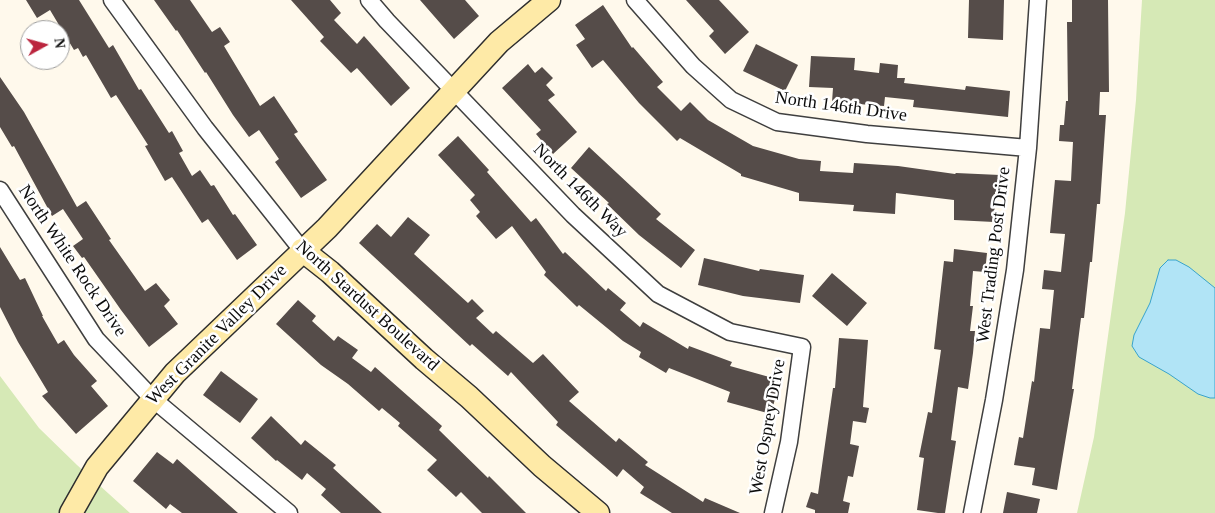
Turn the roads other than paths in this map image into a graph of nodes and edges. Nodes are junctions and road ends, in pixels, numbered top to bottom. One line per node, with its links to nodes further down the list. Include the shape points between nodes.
1 (112, 0): 9 (street, North Stardust Boulevard, via 205,128)
2 (369, 0): 6 (street, North 146th Way)
3 (548, 0): 6 (street, West Granite Valley Drive, via 499,42)
4 (635, 0): 7 (street, North 146th Drive, via 693,66 731,100 777,122 867,134)
5 (1038, 0): 7 (street, West Trading Post Drive)
6 (453, 90): 9 (street, West Granite Valley Drive, via 336,218); 10 (street, North 146th Way, via 573,215 658,294 730,332)
7 (1028, 148): 16 (street, West Trading Post Drive, via 1014,279)
8 (0, 190): 11 (street, North White Rock Drive, via 96,339)
9 (302, 250): 11 (street, West Granite Valley Drive); 14 (street, North Stardust Boulevard)
10 (802, 347): 15 (street, West Osprey Drive, via 789,442)
11 (153, 398): 12 (street, West Granite Valley Drive, via 97,467); 13 (street, North White Rock Drive)
12 (71, 513)
13 (289, 513)
14 (598, 513)
15 (773, 513)
16 (972, 513)

